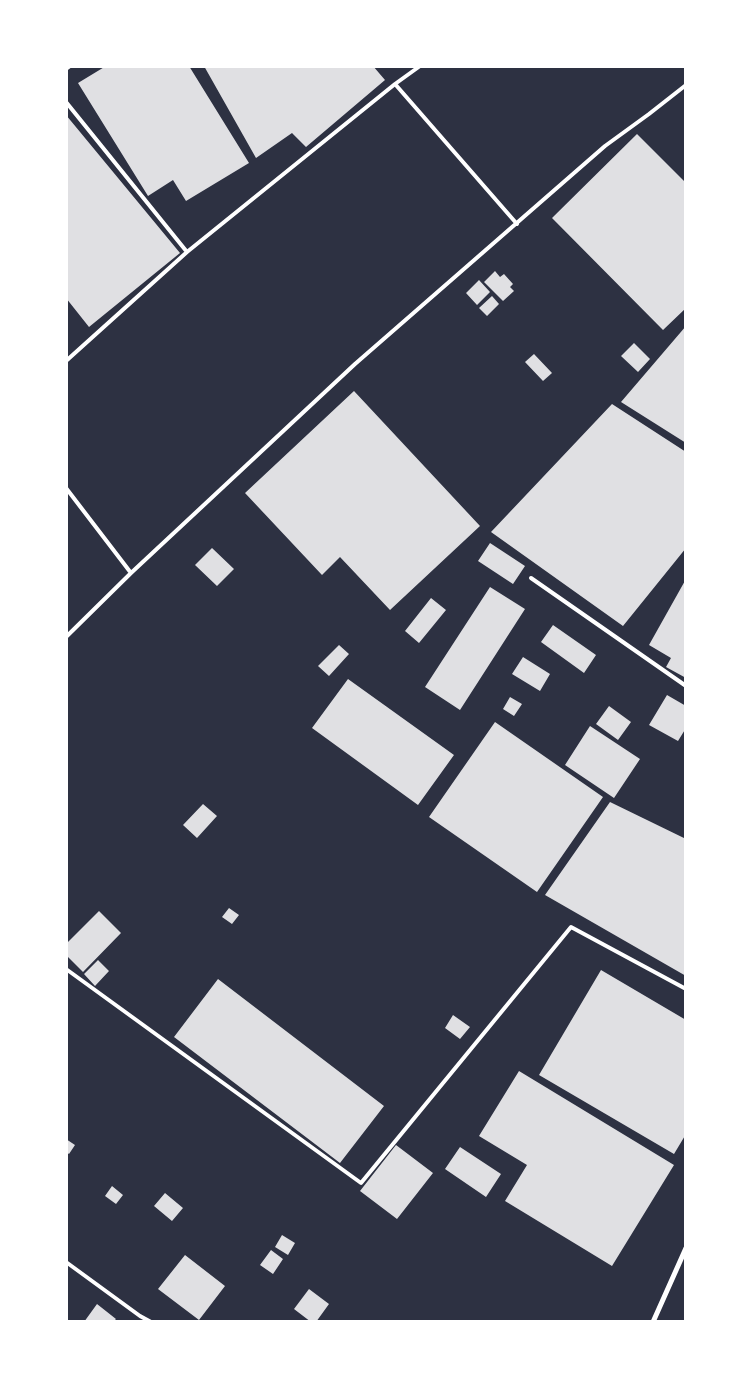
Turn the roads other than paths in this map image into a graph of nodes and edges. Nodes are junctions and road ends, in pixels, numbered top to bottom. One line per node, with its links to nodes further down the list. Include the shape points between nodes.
1 (70, 66): 3 (lane)
2 (420, 66): 4 (lane)
3 (66, 69)
4 (395, 84): 7 (lane); 8 (lane)
5 (686, 85): 7 (lane, via 605,146)
6 (66, 102): 8 (lane)
7 (517, 224): 11 (lane, via 355,364)
8 (188, 252): 9 (lane)
9 (66, 361)
10 (66, 488): 11 (lane)
11 (131, 573): 13 (lane)
12 (531, 578): 14 (lane)
13 (66, 637)
14 (686, 686)
15 (66, 969): 16 (lane, via 361,1183 571,927)
16 (686, 990)
17 (686, 1248): 20 (street)
18 (66, 1262): 19 (lane)
19 (151, 1322)
20 (653, 1322)

